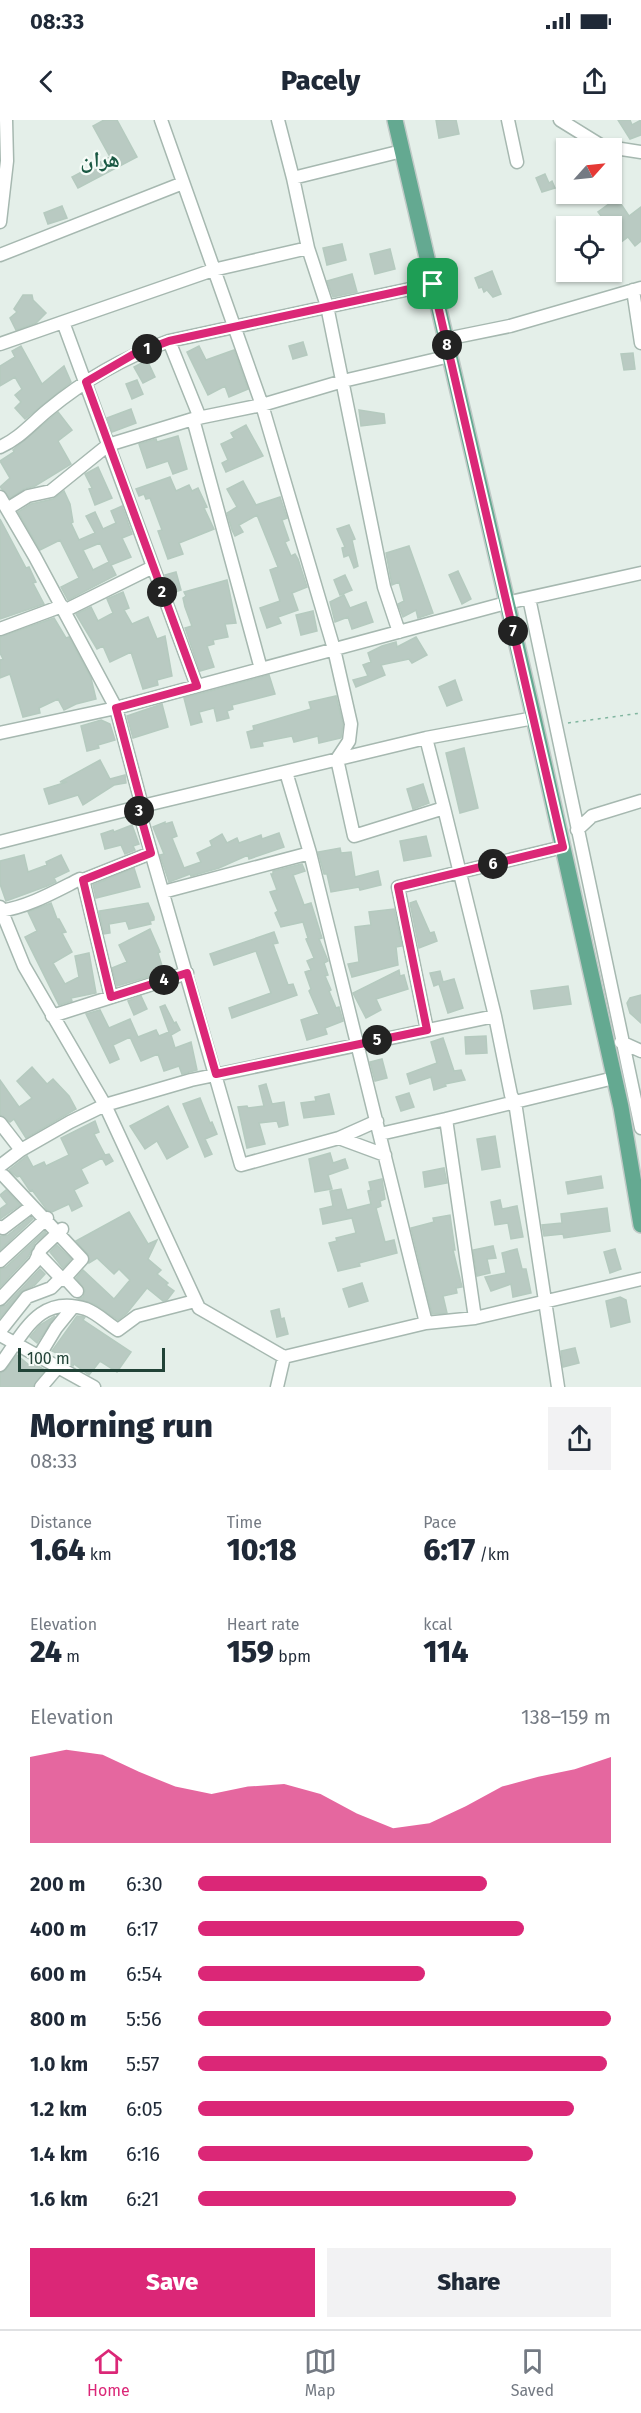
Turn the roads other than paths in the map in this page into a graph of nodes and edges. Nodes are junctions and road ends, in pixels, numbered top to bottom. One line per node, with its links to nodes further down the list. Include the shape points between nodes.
1 (6, 120): 9 (street)
2 (161, 120): 12 (street)
3 (278, 120): 11 (street)
4 (395, 120): 7 (main road)
5 (507, 120): 10 (street)
6 (560, 120): 8 (street, via 602,146)
7 (402, 151): 11 (street); 17 (main road)
8 (641, 152)
9 (3, 162): 13 (street)
10 (518, 162)
11 (293, 178): 14 (street)
12 (183, 183): 15 (street); 16 (street)
13 (0, 222)
14 (308, 248): 16 (street); 19 (street)
15 (0, 255)
16 (213, 270): 20 (street); 21 (street)
17 (433, 284): 19 (street); 22 (main road)
18 (637, 289): 22 (street, via 510,326); 24 (street)
19 (327, 306): 21 (street); 27 (street)
20 (63, 322): 25 (street); 28 (street)
21 (234, 328): 23 (street); 29 (street)
22 (446, 339): 26 (main road)
23 (169, 341): 28 (street, via 134,354); 30 (street)
24 (641, 343)
25 (0, 344)
26 (450, 356): 27 (street); 38 (main road)
27 (343, 381): 29 (street); 41 (street, via 384,587)
28 (86, 382): 31 (street); 32 (street, via 12,442)
29 (262, 405): 30 (street); 42 (street)
30 (196, 419): 31 (street); 43 (street)
31 (108, 445): 34 (street, via 51,490 28,496); 35 (street)
32 (0, 447)
33 (0, 497): 34 (street)
34 (7, 509): 39 (street)
35 (153, 567): 39 (street); 44 (street)
36 (641, 573): 37 (street)
37 (529, 598): 38 (street); 54 (street)
38 (506, 603): 41 (street); 46 (main road)
39 (63, 609): 40 (street); 45 (street)
40 (0, 629)
41 (399, 632): 42 (street)
42 (334, 649): 43 (street); 49 (street, via 351,724 349,741)
43 (261, 669): 44 (street)
44 (197, 686): 45 (street)
45 (116, 708): 47 (street); 52 (street)
46 (534, 718): 48 (street); 56 (main road)
47 (0, 734)
48 (426, 738): 49 (street); 53 (street)
49 (338, 759): 50 (street); 53 (street, via 354,836)
50 (286, 771): 52 (street); 58 (street)
51 (641, 801): 54 (street, via 592,816)
52 (140, 806): 55 (street); 57 (street)
53 (444, 807): 59 (street)
54 (577, 830): 68 (street)
55 (0, 842)
56 (563, 847): 59 (street); 72 (main road)
57 (151, 853): 60 (street); 61 (street)
58 (310, 853): 61 (street); 69 (street)
59 (460, 872): 66 (street); 67 (street, via 398,887)
60 (83, 880): 62 (street, via 11,911); 64 (street)
61 (163, 892): 63 (street)
62 (0, 910): 65 (street, via 24,966)
63 (187, 973): 64 (street); 71 (street)
64 (111, 997): 65 (street)
65 (52, 1016): 74 (street)
66 (495, 1016): 67 (street); 73 (street)
67 (427, 1030): 69 (street)
68 (621, 1042): 70 (street); 78 (street)
69 (358, 1044): 71 (street); 77 (street)
70 (641, 1051)
71 (216, 1074): 74 (street); 79 (street, via 241,1165)
72 (615, 1078): 73 (street); 85 (main road)
73 (514, 1102): 75 (street); 96 (street)
74 (105, 1106): 80 (street); 95 (street)
75 (446, 1119): 77 (street); 99 (street)
76 (0, 1123): 80 (street)
77 (378, 1127): 79 (street); 81 (street)
78 (641, 1128)
79 (339, 1138): 81 (street)
80 (21, 1150): 82 (street)
81 (385, 1155): 100 (street)
82 (1, 1173): 83 (street)
83 (32, 1206): 84 (street); 86 (street)
84 (46, 1219): 87 (street); 89 (street)
85 (641, 1225)
86 (0, 1227)
87 (60, 1231): 88 (street); 90 (street, via 82,1259)
88 (39, 1254): 90 (street); 92 (street)
89 (0, 1261)
90 (63, 1278): 93 (street); 94 (street, via 51,1288)
91 (641, 1279): 96 (street)
92 (5, 1288): 94 (street)
93 (77, 1291)
94 (27, 1297): 98 (street); 101 (street)
95 (195, 1301): 97 (street, via 136,1316 118,1330 87,1310); 104 (street, via 199,1308)
96 (544, 1301): 99 (street); 110 (street)
97 (73, 1307): 98 (street, via 57,1305); 103 (street)
98 (41, 1312): 102 (street)
99 (475, 1318): 100 (street)
100 (426, 1323): 104 (street)
101 (0, 1333): 102 (street)
102 (16, 1344): 103 (street); 105 (street)
103 (39, 1356): 106 (street)
104 (284, 1357): 109 (street)
105 (0, 1365)
106 (58, 1366): 107 (street); 108 (street)
107 (41, 1387)
108 (94, 1387)
109 (277, 1387)
110 (558, 1387)

